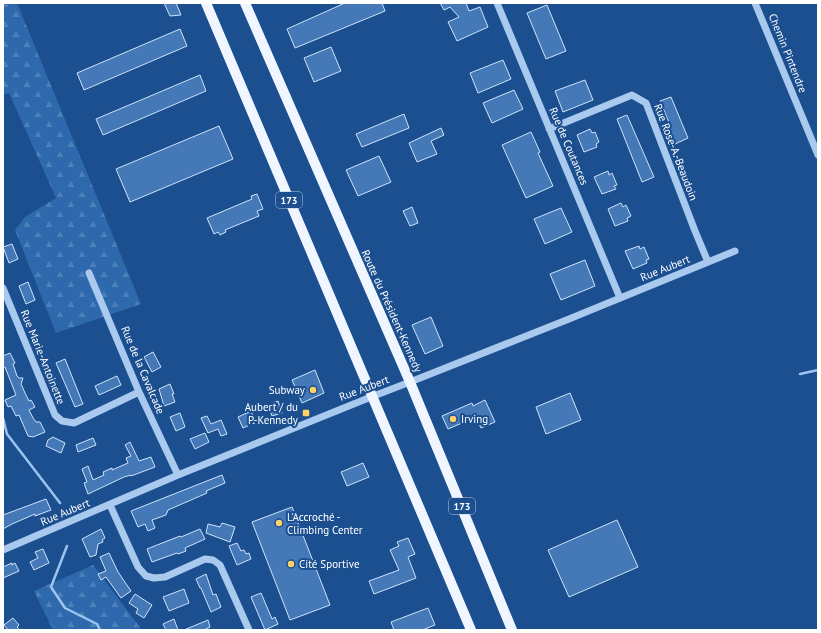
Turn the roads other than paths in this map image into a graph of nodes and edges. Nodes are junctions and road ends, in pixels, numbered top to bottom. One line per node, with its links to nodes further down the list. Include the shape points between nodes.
1 (206, 3): 14 (main road, 173)
2 (245, 3): 12 (main road, Route du Président-Kennedy / 173)
3 (497, 3): 5 (street, Rue de Coutances)
4 (755, 3): 6 (street, Chemin Pintendre)
5 (549, 129): 8 (street, Rue Rose-A.-Beaudoin, via 632,95 646,103); 11 (street, Rue de Coutances)
6 (818, 155)
7 (735, 251): 8 (street, Rue Aubert)
8 (708, 262): 11 (street, Rue Aubert)
9 (89, 273): 13 (street, Rue de la Cavalcade)
10 (3, 288): 13 (street, Rue Marie-Antoinette, via 55,415 62,421 74,424)
11 (620, 298): 12 (street, Rue Aubert)
12 (410, 382): 14 (street, Rue Aubert); 20 (main road, Route du Président-Kennedy / 173)
13 (139, 392): 15 (street, Rue de la Cavalcade)
14 (371, 397): 15 (street, Rue Aubert); 19 (main road, 173)
15 (178, 475): 16 (street, Rue Aubert)
16 (110, 505): 17 (street, Rue Aubert); 18 (street, via 138,568 146,576 165,577 205,559 220,564)
17 (3, 550)
18 (249, 630)
19 (471, 630)
20 (512, 630)

